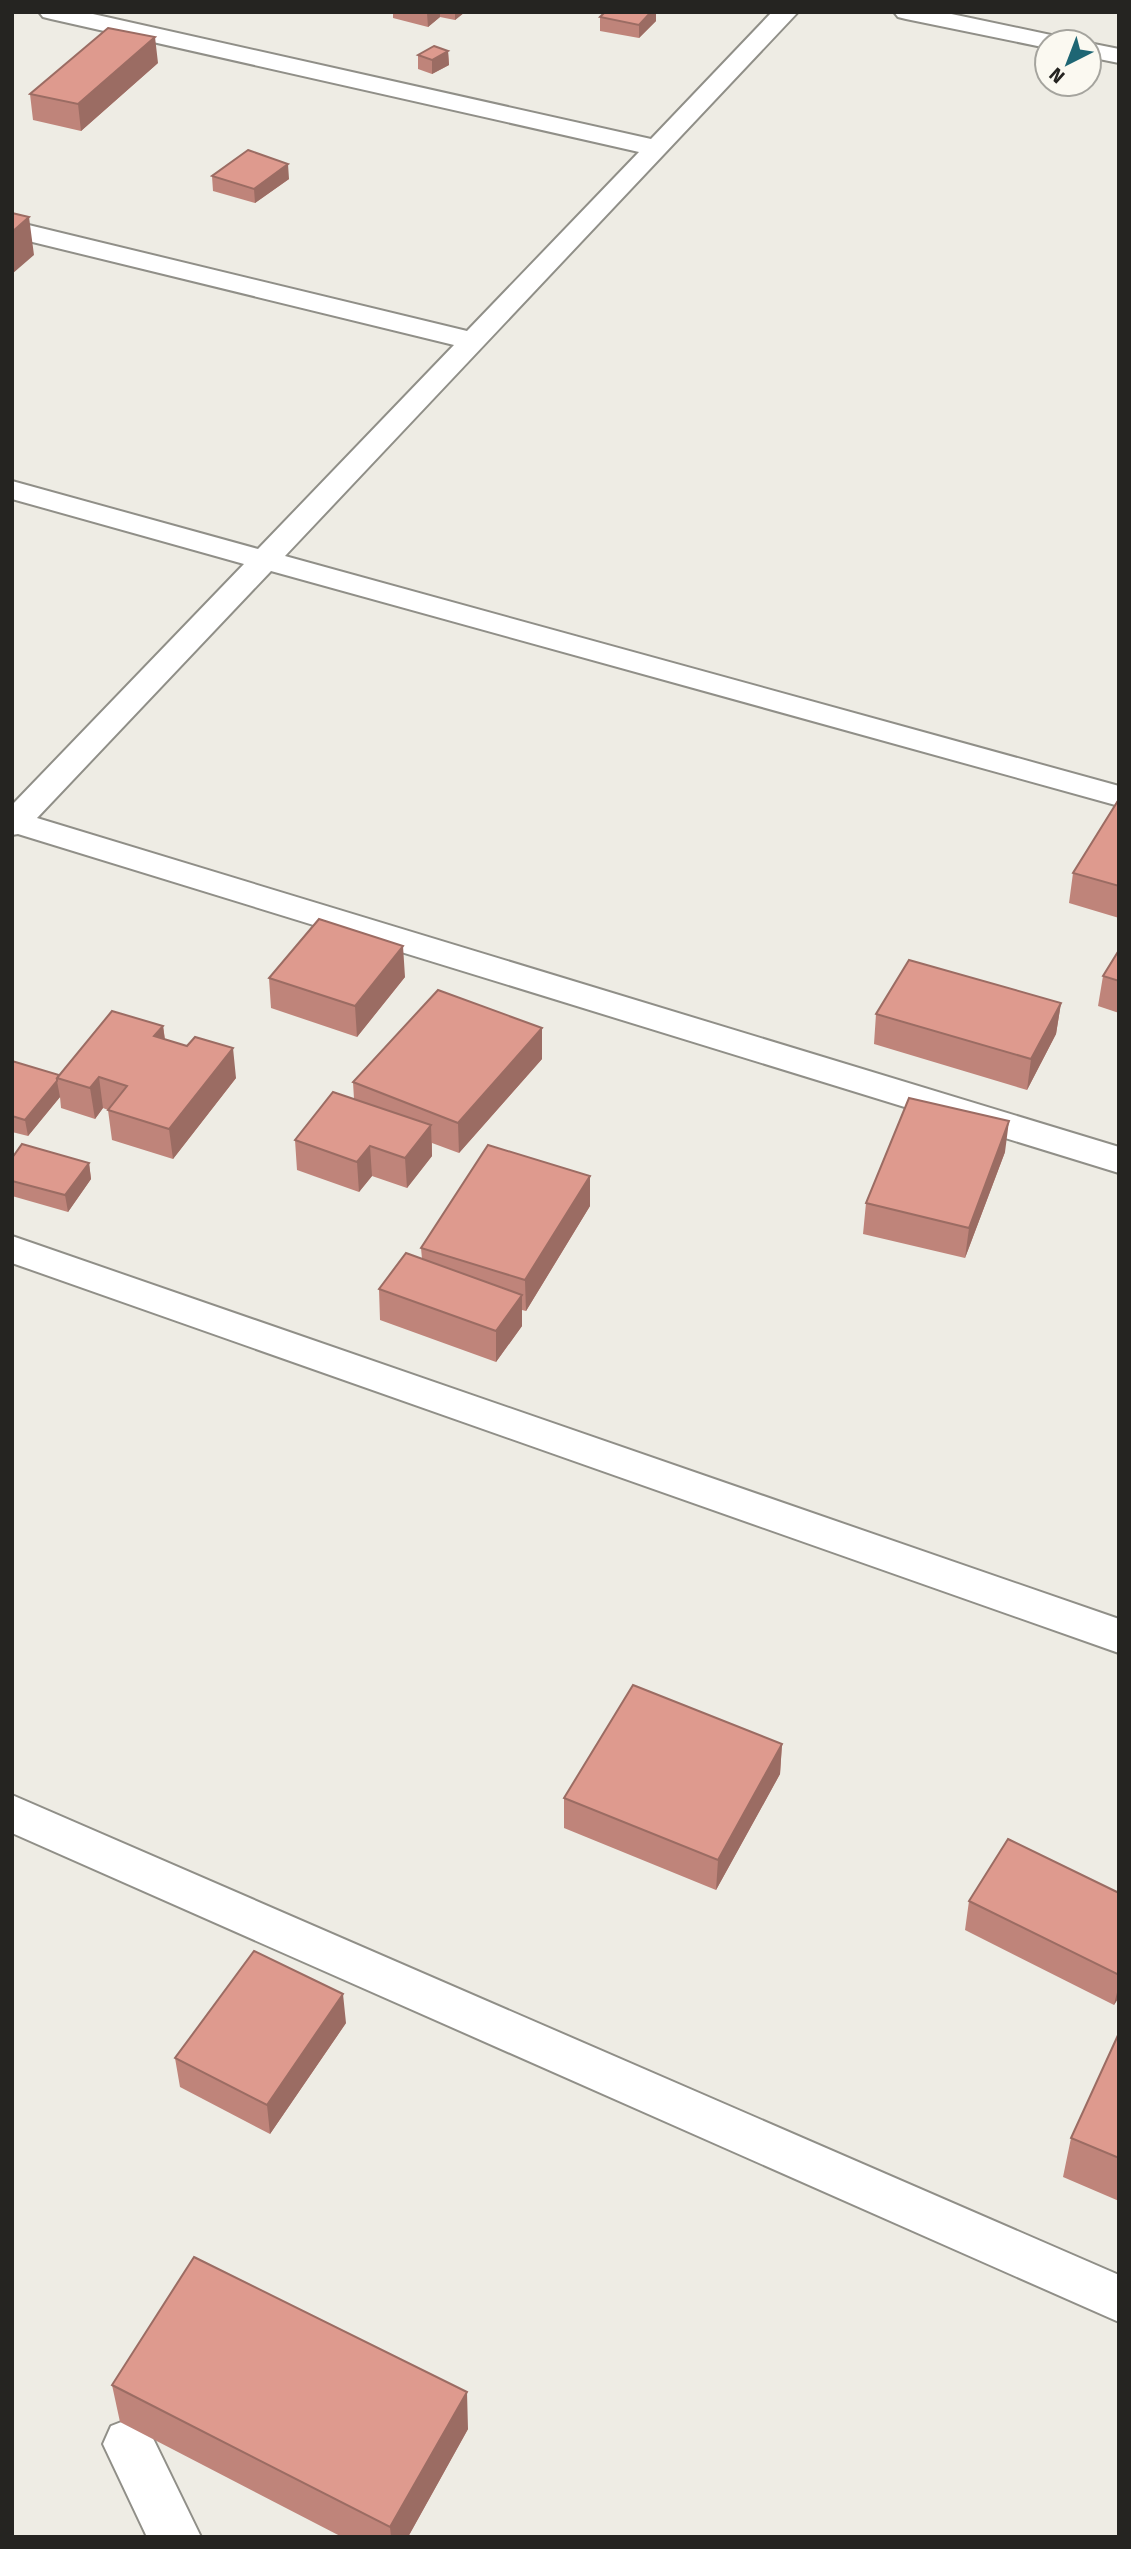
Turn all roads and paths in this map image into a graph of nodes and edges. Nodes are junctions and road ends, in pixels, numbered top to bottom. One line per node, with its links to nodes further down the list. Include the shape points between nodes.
1 (51, 12): 5 (street)
2 (786, 12): 5 (street)
3 (906, 12): 4 (street)
4 (1033, 38)
5 (656, 148): 7 (street)
6 (12, 229): 7 (street)
7 (473, 341): 9 (street)
8 (12, 490): 9 (street)
9 (265, 560): 10 (street); 11 (street)
10 (1119, 796)
11 (13, 823): 12 (street)
12 (1119, 1160)
13 (12, 1250): 14 (street)
14 (1119, 1636)
15 (12, 1813): 16 (street)
16 (1119, 2299)
17 (129, 2444): 18 (street)
18 (175, 2537)

